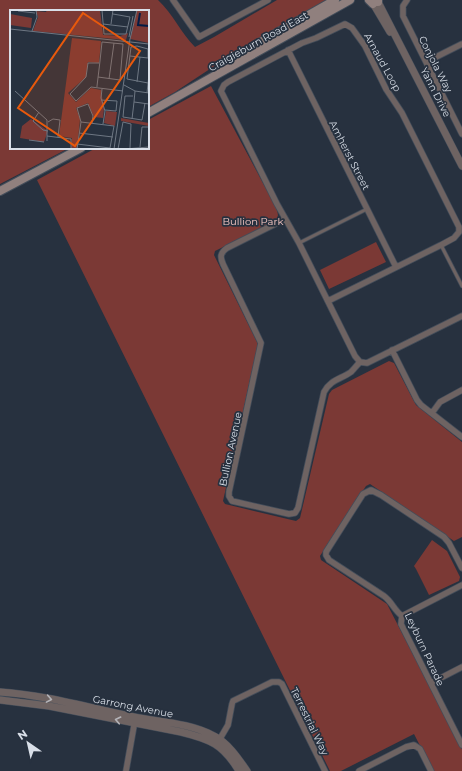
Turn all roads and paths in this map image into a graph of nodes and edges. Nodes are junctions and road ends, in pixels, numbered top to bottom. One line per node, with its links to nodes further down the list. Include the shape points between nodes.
1 (173, 0): 2 (street, via 199,37)
2 (268, 0)
3 (335, 0): 10 (main road, Craigieburn Road East, via 259,43)
4 (350, 0): 10 (main road, Craigieburn Road East)
5 (407, 0): 9 (street, Conjola Way, via 403,6 403,16)
6 (374, 1): 14 (street, Yann Drive, via 402,48)
7 (462, 44): 9 (street)
8 (288, 50): 16 (street, Amherst Street); 17 (street, Arnaud Loop, via 228,82 221,91); 19 (street, Arnaud Loop, via 345,24 360,38 386,89 402,113 459,227 457,235)
9 (426, 62): 12 (street, Conjola Way)
10 (175, 98): 11 (main road, Craigieburn Road East)
11 (149, 112)
12 (462, 134)
13 (79, 149): 15 (main road)
14 (462, 166)
15 (0, 191)
16 (367, 209): 18 (lane); 20 (street, Amherst Street)
17 (285, 219): 18 (street, Arnaud Loop); 25 (street, Bullion Avenue, via 227,248 220,256 261,343 229,492 232,501 289,514 297,511 324,392 330,383 350,372)
18 (299, 243): 22 (street, Arnaud Loop)
19 (441, 245): 20 (street, Arnaud Loop); 21 (lane)
20 (396, 267): 22 (street, Arnaud Loop)
21 (462, 286)
22 (328, 301): 25 (street, Arnaud Loop)
23 (462, 316): 24 (street, Bullion Avenue)
24 (392, 350): 25 (street, Bullion Avenue, via 367,363); 27 (street, via 418,400)
25 (360, 362)
26 (462, 390): 27 (street, via 440,402)
27 (432, 413): 28 (street)
28 (462, 437)
29 (462, 568): 31 (street, Leyburn Parade, via 444,537 373,490 366,492 327,548 326,555 389,600 396,612)
30 (462, 585): 31 (street)
31 (402, 616): 33 (street, Leyburn Parade, via 401,624)
32 (462, 667): 33 (street)
33 (431, 683): 38 (street, Leyburn Parade)
34 (0, 692): 36 (street, Garrong Avenue, one-way to 36, via 51,699)
35 (0, 700): 36 (street, Garrong Avenue, one-way to 35)
36 (135, 720): 37 (street, Garrong Avenue); 39 (street)
37 (218, 741): 40 (street, Garrong Avenue); 41 (street, Garrong Avenue, via 236,755); 42 (street, Terrestrial Way, via 228,725 233,701 272,682 279,682)
38 (462, 745)
39 (126, 771)
40 (239, 771)
41 (247, 771)
42 (325, 771)
43 (359, 771): 44 (street, via 414,745 420,749)
44 (431, 771)

